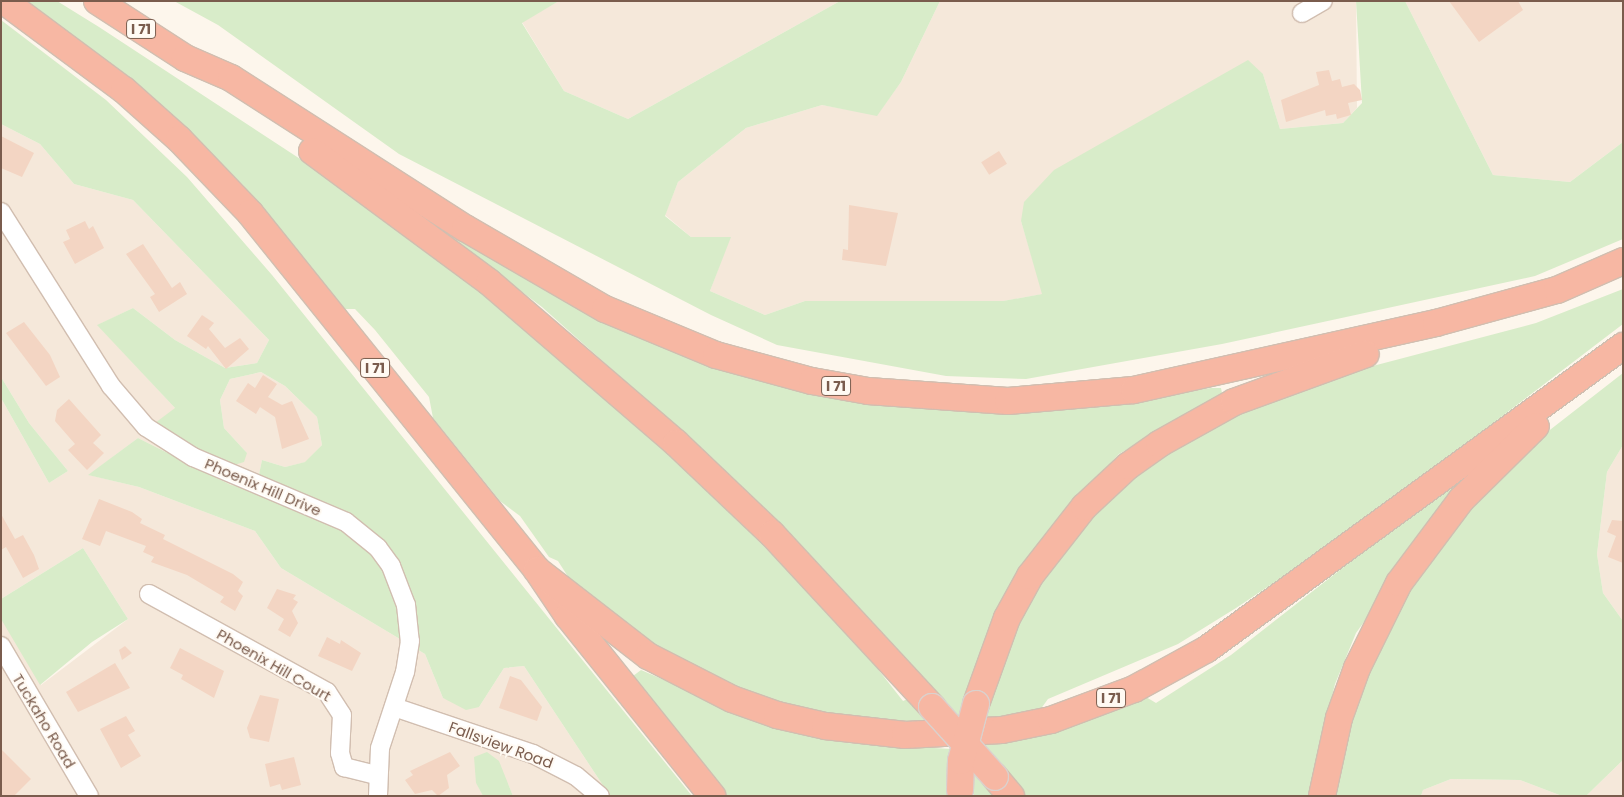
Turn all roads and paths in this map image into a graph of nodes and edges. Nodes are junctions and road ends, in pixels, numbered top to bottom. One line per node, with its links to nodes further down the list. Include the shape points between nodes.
1 (4, 1): 11 (highway, I 71, via 124,90 218,178)
2 (97, 1): 5 (highway, I 71)
3 (1323, 1): 4 (street)
4 (1302, 13)
5 (185, 58): 8 (highway, I 71, via 231,78 465,228 605,309 716,355 812,381 868,391 1008,401 1134,390 1339,346); 16 (highway, bridge, via 210,83 403,216 561,341 747,510 932,706)
6 (1, 212): 14 (street, Phoenix Hill Drive, via 110,386 146,427 193,457 346,522 378,548 401,586 410,641)
7 (1623, 261): 8 (highway, I 71)
8 (1557, 290): 17 (highway, bridge, via 1540,304 1374,351 1264,391 1159,444 1084,507 1035,568 1007,618 976,704 961,761)
9 (1623, 346): 11 (highway, I 71, via 1207,649 1134,689 1051,720 1002,730 905,735 825,726 777,715 732,699 648,656)
10 (1623, 352): 22 (highway, via 1499,460 1430,537 1400,583 1357,668 1339,718)
11 (537, 570): 21 (highway, via 568,616)
12 (149, 594): 15 (street, Phoenix Hill Court, via 327,692 342,715 344,767)
13 (1, 646): 18 (street, Tuckaho Road)
14 (394, 707): 15 (street, Phoenix Hill Drive); 20 (street, Fallsview Road, via 533,754 576,776)
15 (376, 775): 19 (street, Phoenix Hill Drive)
16 (1003, 787)
17 (960, 793)
18 (89, 796)
19 (378, 796)
20 (600, 796)
21 (712, 796)
22 (1322, 796)

